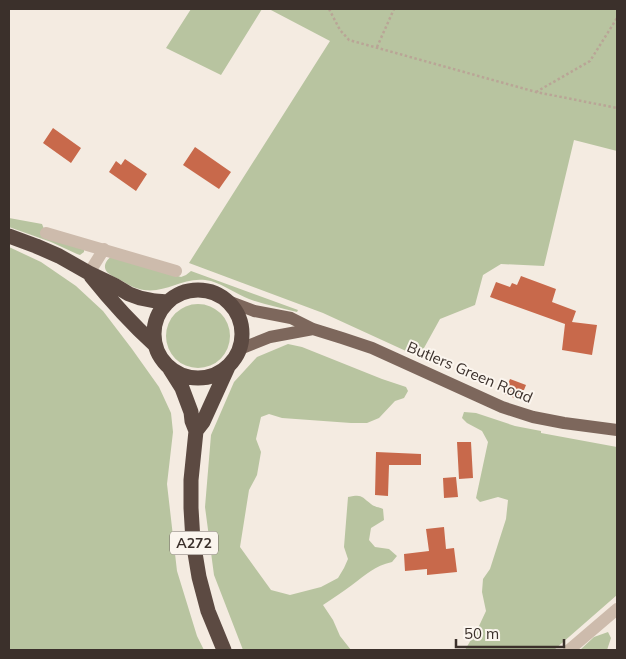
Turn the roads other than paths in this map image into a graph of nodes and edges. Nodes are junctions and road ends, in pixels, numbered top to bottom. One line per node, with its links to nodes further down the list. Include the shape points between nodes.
1 (46, 233): 3 (street)
2 (9, 236): 5 (highway, via 59,256)
3 (104, 249): 4 (street); 5 (street)
4 (176, 271)
5 (89, 273): 7 (highway, via 129,294); 9 (highway, via 108,298)
6 (228, 301): 7 (highway, via 204,290 191,290); 8 (main road, Butlers Green Road, via 254,311 291,318); 10 (highway, via 241,323)
7 (168, 302): 9 (highway, via 156,322)
8 (314, 329): 10 (main road, Butlers Green Road, via 270,337); 13 (main road, Butlers Green Road, via 372,348 502,406 548,420)
9 (155, 345): 12 (highway)
10 (240, 349): 11 (highway)
11 (229, 366): 12 (highway, via 207,378 181,375); 14 (highway, A272)
12 (170, 369): 14 (highway, A272, via 182,388)
13 (617, 430)
14 (196, 431): 16 (highway, A272, via 191,480 193,541 208,611)
15 (617, 609): 17 (street)
16 (224, 650)
17 (569, 650)

